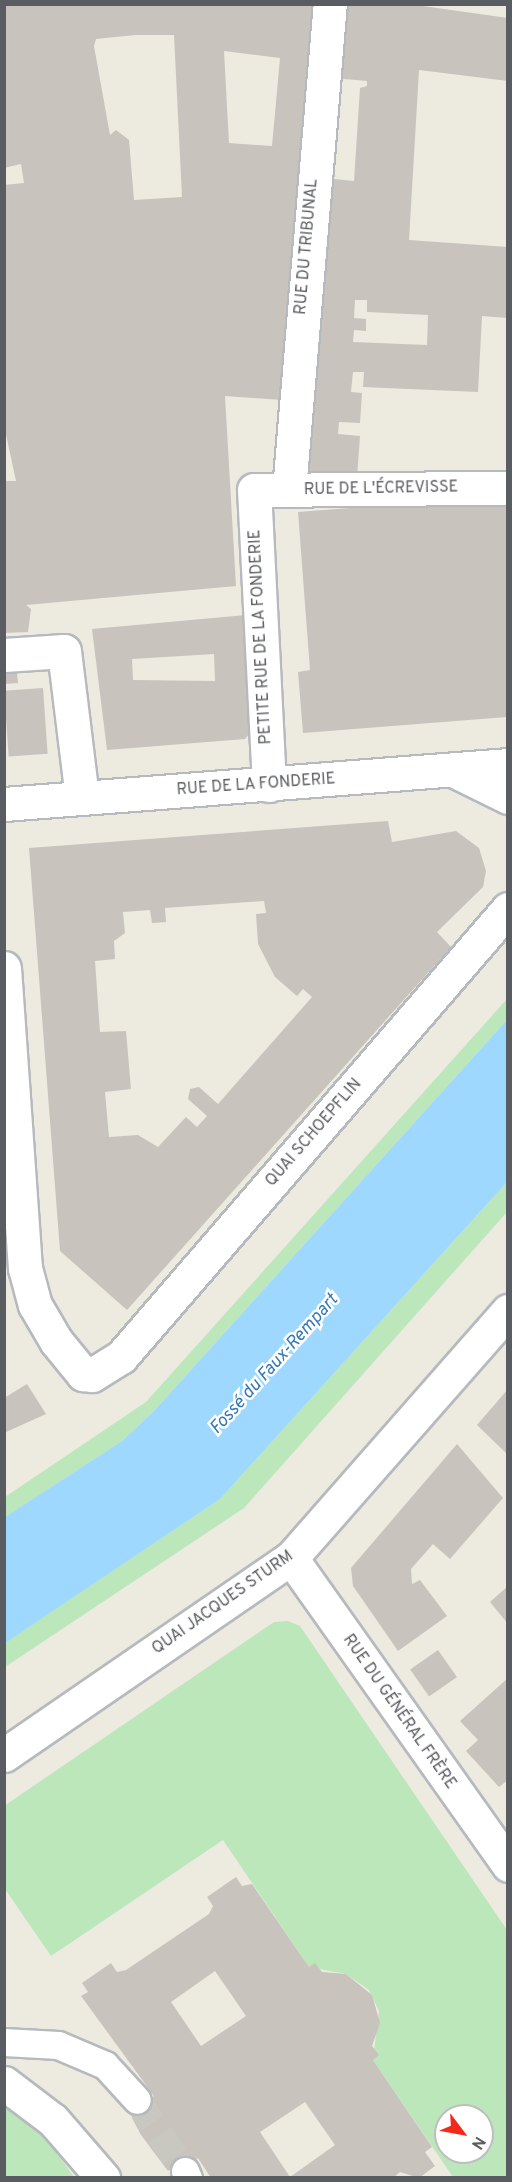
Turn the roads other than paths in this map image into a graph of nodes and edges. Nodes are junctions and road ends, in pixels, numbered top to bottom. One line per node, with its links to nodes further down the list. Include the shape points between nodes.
1 (330, 4): 4 (street, RUE DU TRIBUNAL)
2 (507, 488): 4 (street, RUE DE L'ÉCREVISSE)
3 (254, 490): 4 (street, RUE DE L'ÉCREVISSE); 8 (street, PETITE RUE DE LA FONDERIE)
4 (289, 490)
5 (4, 655): 9 (street, via 64,651)
6 (507, 765): 7 (street, RUE DE LA FONDERIE)
7 (448, 768): 8 (street, RUE DE LA FONDERIE); 10 (street)
8 (269, 785): 9 (street, RUE DE LA FONDERIE)
9 (82, 797): 11 (street, RUE DE LA FONDERIE)
10 (507, 797)
11 (4, 804)
12 (507, 909): 13 (street, QUAI SCHOEPFLIN, via 121,1357 102,1371 83,1374 56,1341 30,1287)
13 (4, 968)
14 (507, 1311): 15 (street, QUAI JACQUES STURM)
15 (291, 1558): 16 (street, QUAI JACQUES STURM); 17 (street, RUE DU GÉNÉRAL FRÈRE)
16 (4, 1755)
17 (507, 1865)
18 (4, 2042): 20 (street, via 58,2044 105,2066)
19 (4, 2083): 21 (street, via 53,2120)
20 (137, 2100)
21 (103, 2178)

